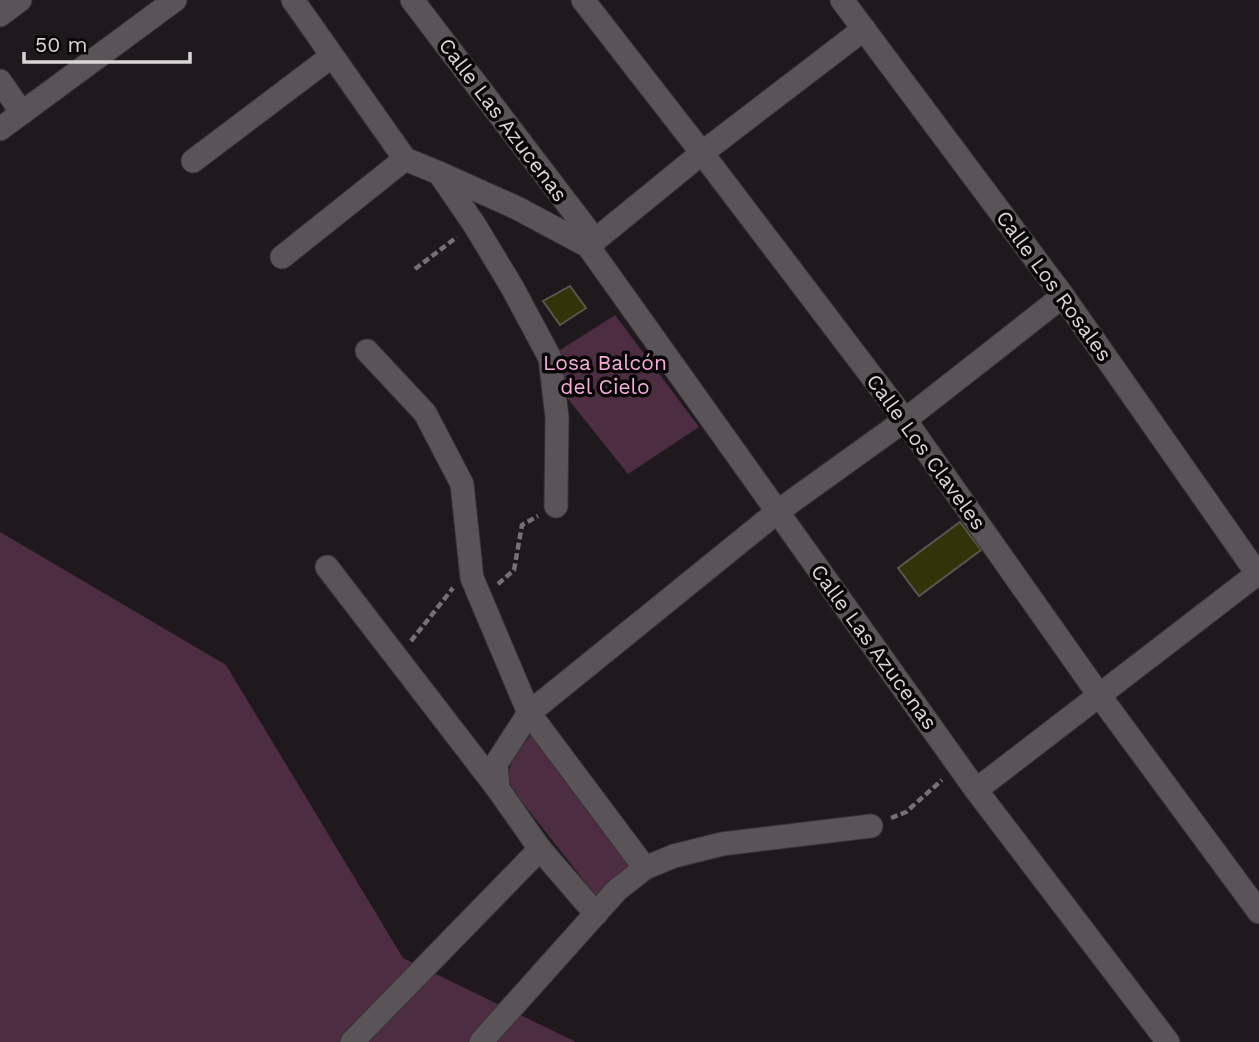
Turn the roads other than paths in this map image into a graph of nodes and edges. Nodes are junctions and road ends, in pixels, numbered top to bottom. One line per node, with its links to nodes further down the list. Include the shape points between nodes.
1 (20, 0): 7 (street)
2 (175, 0): 11 (street)
3 (293, 0): 9 (street)
4 (412, 0): 17 (street, Calle Las Azucenas)
5 (583, 0): 13 (street, Calle Los Claveles)
6 (842, 0): 8 (street, Calle Los Rosales)
7 (0, 15)
8 (864, 29): 13 (street); 19 (street, Calle Los Rosales)
9 (332, 56): 14 (street); 15 (street)
10 (0, 81): 11 (street)
11 (22, 113): 12 (street)
12 (0, 129)
13 (702, 153): 17 (street); 21 (street, Calle Los Claveles)
14 (405, 159): 16 (street); 18 (street)
15 (193, 161)
16 (439, 173): 17 (street); 22 (street, via 512,287 550,358 557,417)
17 (592, 243): 23 (street, Calle Las Azucenas)
18 (282, 257)
19 (1063, 296): 21 (street); 25 (street, Calle Los Rosales)
20 (367, 351): 27 (street, via 425,413 462,484 472,578)
21 (905, 420): 23 (street); 26 (street, Calle Los Claveles)
22 (556, 506)
23 (777, 512): 27 (street); 29 (street, Calle Las Azucenas)
24 (327, 567): 28 (street)
25 (1258, 575): 26 (street)
26 (1099, 695): 29 (street); 33 (street, Calle Los Claveles)
27 (529, 713): 28 (street, via 496,764); 32 (street)
28 (498, 789): 31 (street)
29 (976, 790): 37 (street, Calle Las Azucenas)
30 (871, 826): 32 (street, via 722,844)
31 (540, 849): 34 (street); 35 (street)
32 (645, 868): 34 (street)
33 (1259, 912)
34 (596, 914): 36 (street)
35 (352, 1042)
36 (481, 1042)
37 (1168, 1042)

